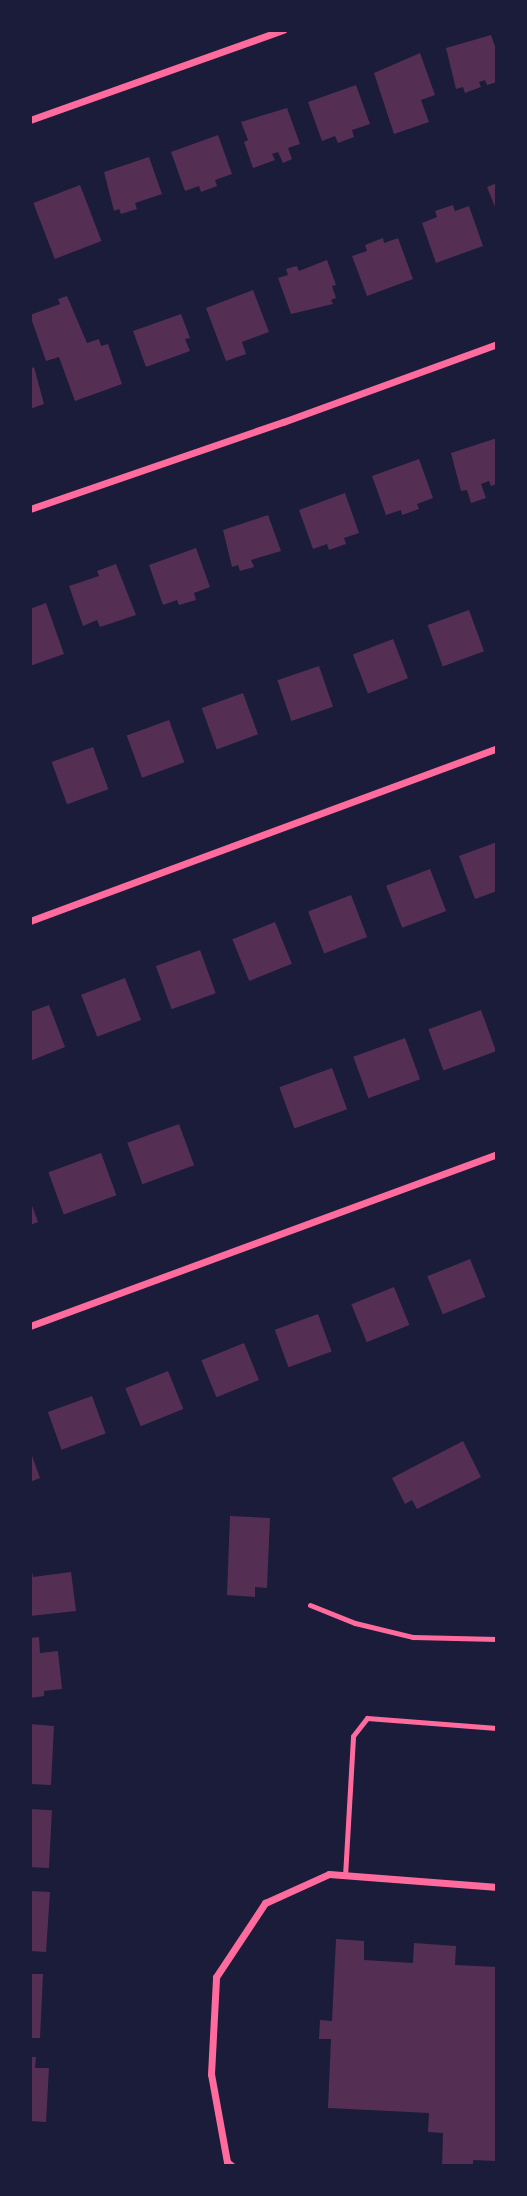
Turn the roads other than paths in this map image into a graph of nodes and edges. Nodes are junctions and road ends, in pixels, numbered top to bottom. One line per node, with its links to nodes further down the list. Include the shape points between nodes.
1 (283, 30): 2 (street)
2 (30, 120)
3 (497, 344): 4 (street)
4 (30, 509)
5 (497, 748): 6 (street)
6 (30, 921)
7 (497, 1154): 8 (street)
8 (30, 1326)
9 (310, 1605): 10 (lane, via 355,1623 413,1637)
10 (497, 1639)
11 (497, 1728): 12 (lane, via 367,1717 353,1737)
12 (345, 1876): 13 (street); 14 (street, via 329,1874 265,1903 216,1977 211,2074 227,2162)
13 (497, 1887)
14 (232, 2166)

